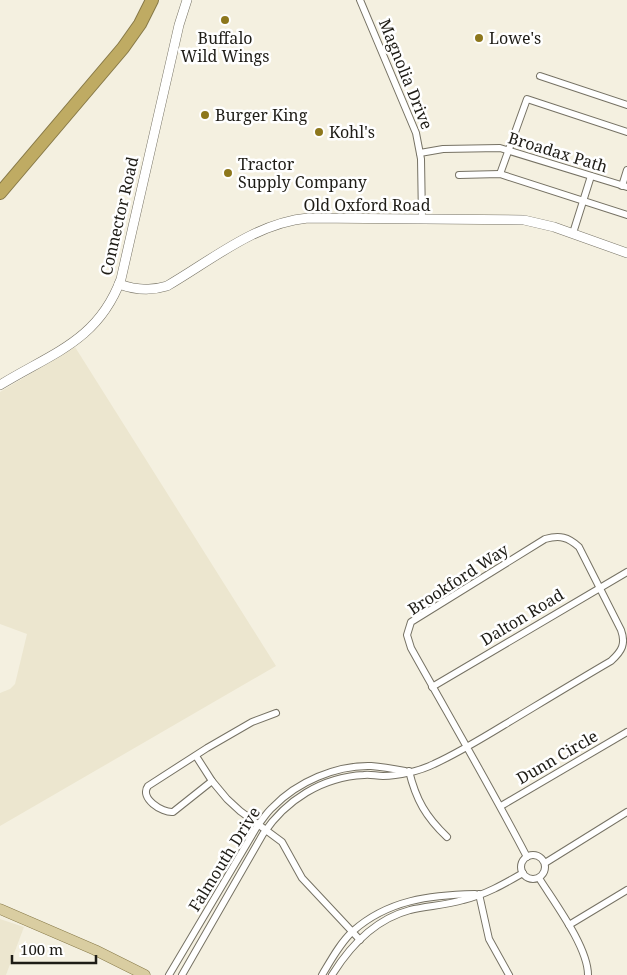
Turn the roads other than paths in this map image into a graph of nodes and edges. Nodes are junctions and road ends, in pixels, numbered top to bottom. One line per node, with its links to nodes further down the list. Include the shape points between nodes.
1 (152, 0): 14 (highway, via 123,48)
2 (187, 0): 20 (street, Connector Road)
3 (360, 0): 8 (street, Magnolia Drive, via 416,133)
4 (540, 76): 5 (street)
5 (627, 105)
6 (627, 132): 7 (street, via 527,99)
7 (508, 149): 8 (street, Broadax Path, via 464,148); 10 (street); 12 (street, Broadax Path)
8 (420, 153): 17 (street, Magnolia Drive)
9 (627, 170): 13 (street)
10 (500, 174): 11 (street); 15 (street)
11 (459, 175)
12 (590, 176): 13 (street, Broadax Path); 15 (street)
13 (624, 186)
14 (0, 193)
15 (583, 201): 16 (street); 18 (street)
16 (627, 215)
17 (422, 219): 18 (street, Old Oxford Road, via 524,220); 20 (street, Old Oxford Road, via 292,220 251,235 160,288 140,289)
18 (573, 233): 19 (street, Old Oxford Road)
19 (627, 253)
20 (119, 284): 21 (street, Connector Road, via 109,306 92,327 64,348)
21 (0, 385)
22 (627, 572): 23 (street, Dalton Road)
23 (600, 587): 24 (street, Dalton Road); 24 (street, Brookford Way, via 579,547 562,536 545,539 411,622 407,635 410,648); 27 (street, Falmouth Drive, via 625,641 621,652)
24 (432, 687): 27 (street, Brookford Way)
25 (276, 713): 28 (street, via 252,722)
26 (627, 732): 31 (street, Dunn Circle)
27 (466, 748): 29 (street, Falmouth Drive, via 433,765); 31 (street, Brookford Way)
28 (196, 756): 30 (street); 30 (street, via 148,786 145,790 147,797 163,810 173,812)
29 (409, 771): 33 (street, Falmouth Drive, via 370,766 330,772 287,795); 34 (street, Falmouth Drive, via 384,776 353,776 320,785 286,806); 35 (street, via 412,786 430,821)
30 (212, 781): 33 (street, via 227,799)
31 (500, 806): 36 (street, Brookford Way)
32 (627, 812): 37 (street)
33 (258, 825): 34 (street); 49 (street, Falmouth Drive)
34 (266, 830): 46 (street, via 282,842 302,878); 50 (street, Falmouth Drive)
35 (447, 837)
36 (527, 857): 37 (street, via 540,857); 38 (street, via 521,866)
37 (544, 863): 39 (street, via 545,871)
38 (523, 874): 39 (street, via 527,878); 41 (street)
39 (539, 878): 45 (street)
40 (627, 890): 45 (street)
41 (479, 894): 42 (street); 44 (street, via 453,903); 53 (street, via 489,939)
42 (410, 900): 44 (street); 46 (street, via 384,910)
43 (0, 909): 48 (main road, via 79,942)
44 (412, 910): 47 (street, via 382,922)
45 (569, 925): 54 (street, via 583,953)
46 (352, 932): 47 (street); 51 (street, via 334,953)
47 (360, 940): 52 (street)
48 (145, 975)
49 (169, 975)
50 (182, 975)
51 (322, 975)
52 (332, 975)
53 (509, 975)
54 (588, 975)

